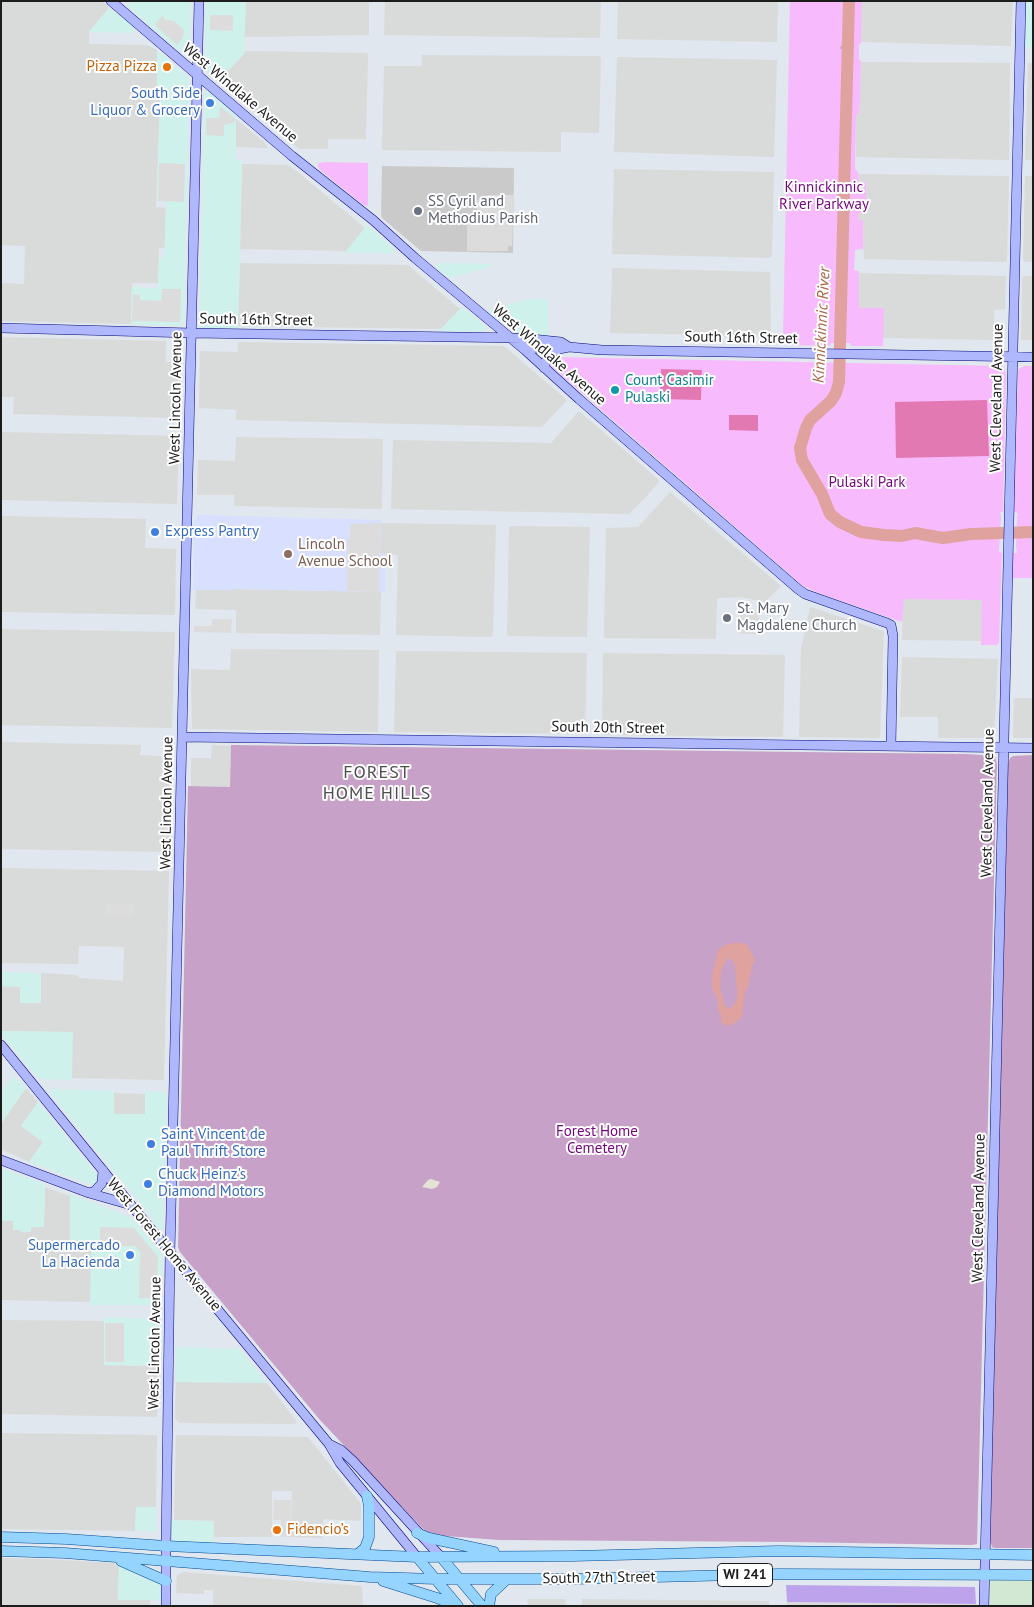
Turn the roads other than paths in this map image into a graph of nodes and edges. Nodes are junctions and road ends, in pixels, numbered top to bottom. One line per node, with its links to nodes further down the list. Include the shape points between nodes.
1 (110, 1): 4 (street, West Windlake Avenue)
2 (199, 1): 4 (street, West Lincoln Avenue)
3 (1021, 1): 10 (street, West Cleveland Avenue)
4 (197, 76): 6 (street, West Lincoln Avenue); 7 (street, West Windlake Avenue, via 373,220)
5 (1, 328): 6 (street, South 16th Street)
6 (192, 333): 7 (street, South 16th Street); 13 (street, West Lincoln Avenue)
7 (510, 338): 8 (street, South 16th Street, via 561,342); 9 (street, South 16th Street, via 529,347); 12 (street, West Windlake Avenue)
8 (569, 346): 9 (street, South 16th Street); 10 (street, South 16th Street, via 602,350)
9 (559, 349): 12 (street, via 548,356)
10 (1012, 356): 11 (street, South 16th Street); 15 (street, West Cleveland Avenue)
11 (1033, 357)
12 (544, 368): 14 (street, West Windlake Avenue, via 804,594 891,625)
13 (182, 737): 14 (street, South 20th Street); 22 (street, West Lincoln Avenue)
14 (890, 746): 15 (street, South 20th Street)
15 (1004, 748): 16 (street, South 20th Street); 31 (street, West Cleveland Avenue)
16 (1033, 748)
17 (1, 1045): 19 (street, West Forest Home Avenue)
18 (1, 1160): 20 (street)
19 (103, 1170): 20 (street, via 102,1183); 21 (street, West Forest Home Avenue)
20 (89, 1193): 21 (street)
21 (131, 1206): 22 (street, West Forest Home Avenue)
22 (170, 1253): 23 (street, West Forest Home Avenue); 27 (street, West Lincoln Avenue)
23 (329, 1444): 24 (street, West Forest Home Avenue); 25 (street, West Forest Home Avenue, via 353,1461)
24 (367, 1496): 29 (main road, via 368,1540); 34 (street, West Forest Home Avenue)
25 (417, 1533): 30 (main road); 35 (street, West Forest Home Avenue)
26 (1, 1537): 27 (main road, South 27th Street)
27 (166, 1546): 29 (main road, South 27th Street); 36 (street, West Lincoln Avenue)
28 (1, 1551): 33 (main road, South 27th Street)
29 (358, 1554): 34 (main road, South 27th Street)
30 (512, 1556): 31 (main road, South 27th Street / WI 241, via 778,1551); 35 (main road, South 27th Street / WI 241)
31 (984, 1556): 32 (main road, South 27th Street / WI 241); 38 (street, West Cleveland Avenue)
32 (1033, 1556)
33 (113, 1557): 36 (main road, South 27th Street); 43 (main road)
34 (417, 1557): 35 (main road, South 27th Street / WI 241); 40 (main road, West Forest Home Avenue)
35 (441, 1557): 41 (main road, West Forest Home Avenue)
36 (166, 1561): 39 (main road, South 27th Street); 43 (street, West Lincoln Avenue)
37 (1033, 1575): 38 (main road, South 27th Street / WI 241)
38 (984, 1576): 42 (main road, South 27th Street / WI 241, via 778,1574); 48 (street, West Cleveland Avenue)
39 (370, 1577): 40 (main road, South 27th Street); 45 (main road)
40 (436, 1579): 41 (main road, South 27th Street / WI 241); 45 (main road, West Forest Home Avenue)
41 (460, 1579): 42 (main road, South 27th Street / WI 241); 46 (main road, West Forest Home Avenue)
42 (506, 1580): 47 (main road, via 491,1594)
43 (166, 1581): 44 (street, West Lincoln Avenue)
44 (166, 1606)
45 (458, 1606)
46 (482, 1606)
47 (489, 1606)
48 (984, 1606)

